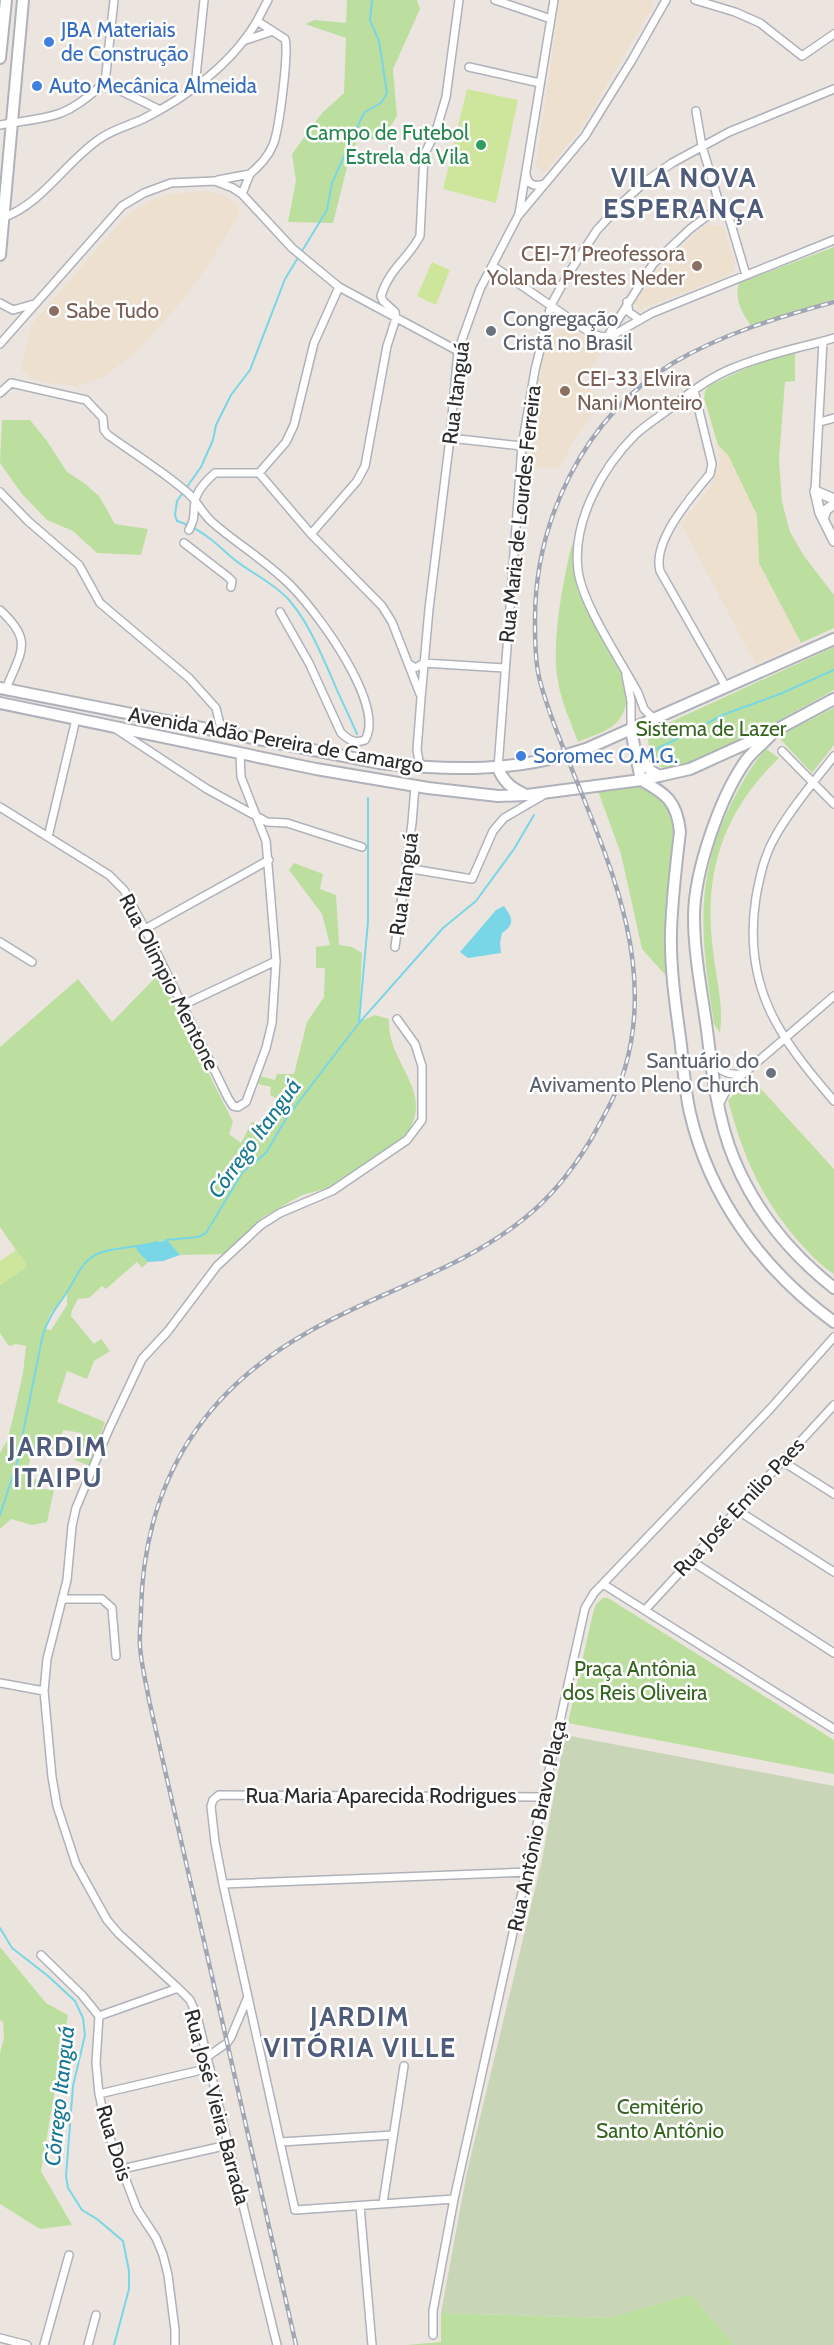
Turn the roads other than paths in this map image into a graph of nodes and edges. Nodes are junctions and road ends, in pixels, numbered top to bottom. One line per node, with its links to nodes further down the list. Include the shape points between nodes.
1 (6, 0): 16 (main road)
2 (23, 0): 26 (main road)
3 (114, 0): 20 (street)
4 (204, 0): 17 (street)
5 (268, 0): 12 (street)
6 (459, 0): 47 (street, via 446,97 424,154 420,236 391,272 381,296)
7 (495, 0): 11 (street)
8 (554, 0): 11 (street)
9 (666, 0): 32 (street, Rua Itanguá, via 585,136)
10 (695, 0): 14 (street, via 760,23 802,56)
11 (551, 19): 21 (street)
12 (257, 21): 13 (street); 15 (street)
13 (273, 31): 15 (street); 30 (street, via 285,39 287,50 274,142 266,159)
14 (834, 34)
15 (246, 40): 19 (street)
16 (0, 58)
17 (197, 65): 19 (street); 22 (street)
18 (469, 68): 21 (street)
19 (210, 74): 22 (street)
20 (105, 83): 24 (street); 26 (street, via 74,107 45,118)
21 (540, 83): 29 (street)
22 (195, 86): 24 (street)
23 (834, 89): 28 (street, Rua Maria de Lourdes Ferreira)
24 (160, 110): 36 (street, via 100,138 27,206)
25 (696, 111): 28 (street)
26 (12, 123): 27 (street); 36 (main road)
27 (0, 125)
28 (702, 146): 42 (street, via 720,206 653,264); 45 (street, Rua Maria de Lourdes Ferreira, via 646,181 623,202 597,230)
29 (525, 173): 32 (street, via 530,183); 35 (street)
30 (250, 174): 31 (street); 33 (street)
31 (215, 180): 33 (street); 44 (street, via 171,183 122,206)
32 (544, 184): 35 (street, Rua Itanguá)
33 (242, 194): 41 (street, via 295,250)
34 (728, 214): 40 (street)
35 (518, 216): 39 (street, Rua Itanguá)
36 (2, 218): 38 (main road)
37 (834, 240): 40 (street)
38 (0, 255)
39 (493, 266): 45 (street); 56 (street, Rua Itanguá, via 480,289)
40 (746, 275): 48 (street)
41 (339, 287): 47 (street); 63 (street, via 314,343 294,425 286,442)
42 (627, 302): 46 (street); 49 (street)
43 (0, 303): 44 (street, via 13,310)
44 (37, 303): 55 (street)
45 (551, 305): 52 (street, via 592,334); 62 (street, Rua Maria de Lourdes Ferreira)
46 (629, 312): 48 (street); 50 (street)
47 (396, 318): 56 (street); 70 (street, via 387,346 365,466 357,481)
48 (640, 320): 50 (street)
49 (615, 321): 51 (street); 52 (street)
50 (630, 325): 51 (street)
51 (620, 332): 52 (street)
52 (607, 337)
53 (834, 338): 54 (street)
54 (823, 341): 57 (street, via 731,368); 60 (street)
55 (0, 344)
56 (458, 351): 61 (street, Rua Itanguá)
57 (694, 390): 77 (street, via 636,435 609,469 578,536 578,570 584,595); 81 (street, via 712,464 710,474 667,531 658,562)
58 (0, 393): 66 (street, via 11,383 86,400 104,417 108,435)
59 (834, 418): 60 (street)
60 (820, 422): 64 (street)
61 (450, 438): 62 (street); 79 (street, Rua Itanguá)
62 (522, 446): 80 (street, Rua Maria de Lourdes Ferreira)
63 (259, 473): 66 (street, via 215,472); 70 (street)
64 (815, 491): 67 (street); 68 (street)
65 (0, 492): 91 (street, via 78,565 100,603 189,678 216,708)
66 (195, 500): 69 (street, via 195,518); 75 (street, via 210,521 293,588 351,669 366,702 369,722 367,736 358,742 341,733)
67 (834, 501): 68 (street)
68 (823, 519): 71 (street)
69 (189, 530)
70 (311, 534): 78 (street, via 382,606)
71 (834, 541)
72 (184, 543): 73 (street, via 228,577)
73 (231, 587)
74 (0, 610): 82 (street, via 15,623 23,641)
75 (280, 612)
76 (834, 639): 81 (main road, Avenida Adão Pereira de Camargo)
77 (614, 648): 87 (street, via 644,709); 89 (street, via 627,679)
78 (407, 663): 79 (street, via 415,669); 83 (street)
79 (424, 663): 80 (street); 83 (street, Rua Itanguá)
80 (504, 668): 99 (street, Rua Maria de Lourdes Ferreira)
81 (726, 687): 87 (main road, Avenida Adão Pereira de Camargo)
82 (3, 688): 91 (main road, Avenida Adão Pereira de Camargo)
83 (421, 698): 98 (street, Rua Itanguá, via 417,750)
84 (834, 699): 90 (main road)
85 (0, 703): 86 (main road, Avenida Adão Pereira de Camargo)
86 (76, 719): 88 (main road, Avenida Adão Pereira de Camargo); 109 (street)
87 (655, 720): 89 (main road, Avenida Adão Pereira de Camargo); 94 (main road, via 644,732)
88 (111, 726): 92 (main road, Avenida Adão Pereira de Camargo); 93 (street)
89 (631, 730): 94 (main road); 99 (main road, Avenida Adão Pereira de Camargo, via 554,760)
90 (776, 730): 100 (main road, Avenida Adão Pereira de Camargo, via 690,769); 122 (main road, via 739,772 712,830 698,884 694,917)
91 (222, 733): 98 (main road, Avenida Adão Pereira de Camargo)
92 (150, 734): 93 (street, via 143,737); 96 (main road, Avenida Adão Pereira de Camargo)
93 (143, 748): 108 (street)
94 (636, 751): 100 (main road, via 651,771); 101 (main road)
95 (782, 751): 102 (street)
96 (240, 753): 103 (main road, Avenida Adão Pereira de Camargo); 108 (street, via 241,777)
97 (834, 756): 102 (street)
98 (424, 768): 99 (main road, Avenida Adão Pereira de Camargo)
99 (498, 768): 105 (main road, via 501,778)
100 (660, 776): 101 (main road, Avenida Adão Pereira de Camargo)
101 (641, 780): 104 (main road, Avenida Adão Pereira de Camargo); 127 (main road, via 663,793 679,821 671,932 674,993 690,1113 704,1158 741,1229 772,1269 802,1299)
102 (813, 783): 106 (street); 121 (street, via 775,836 761,868 754,912 755,973)
103 (415, 786): 105 (main road, Avenida Adão Pereira de Camargo, via 498,796); 112 (street, Rua Itanguá)
104 (550, 792): 105 (main road, Avenida Adão Pereira de Camargo); 112 (street, via 504,818 493,831 472,879)
105 (526, 795)
106 (834, 804)
107 (0, 807): 109 (street, Rua Olimpio Mentone)
108 (255, 815): 110 (street, via 267,822 287,823); 111 (street, via 263,829)
109 (48, 837): 113 (street, Rua Olimpio Mentone, via 117,882)
110 (362, 847)
111 (269, 860): 113 (street); 116 (street)
112 (406, 868): 115 (street, Rua Itanguá)
113 (144, 929): 119 (street, Rua Olimpio Mentone)
114 (0, 942): 117 (street)
115 (395, 947)
116 (276, 961): 119 (street); 119 (street, Rua Olimpio Mentone, via 268,1040 246,1102 238,1107 232,1106)
117 (32, 962)
118 (834, 996): 121 (street)
119 (183, 1005)
120 (397, 1019): 136 (street, Rua José Vieira Barrada, via 415,1044 422,1066 422,1120 407,1140 332,1191 280,1213 253,1232 217,1266 142,1359 76,1508)
121 (784, 1038): 123 (street); 124 (street)
122 (710, 1058): 123 (street, via 727,1072); 125 (main road)
123 (745, 1072): 125 (street, via 726,1090)
124 (834, 1101)
125 (719, 1106): 126 (main road, via 734,1158 753,1196 780,1236)
126 (834, 1287)
127 (834, 1322)
128 (834, 1337): 135 (street, Rua Antônio Bravo Plaça)
129 (832, 1410): 130 (street, Rua José Emilio Paes)
130 (782, 1461): 131 (street); 132 (street, Rua José Emilio Paes)
131 (834, 1494)
132 (737, 1510): 133 (street, Rua José Emilio Paes); 134 (street)
133 (690, 1560): 137 (street, Rua José Emilio Paes); 138 (street)
134 (834, 1572)
135 (603, 1584): 137 (street); 143 (street, Rua Antônio Bravo Plaça, via 585,1608)
136 (62, 1599): 139 (street, via 108,1602 112,1608); 141 (street, Rua José Vieira Barrada, via 47,1659)
137 (645, 1610): 142 (street)
138 (834, 1653)
139 (116, 1656)
140 (0, 1683): 141 (street)
141 (44, 1691): 147 (street, Rua José Vieira Barrada, via 57,1806 76,1864 119,1934)
142 (834, 1729)
143 (542, 1797): 144 (street, Rua Antônio Bravo Plaça); 145 (street, Rua Maria Aparecida Rodrigues, via 219,1795 213,1800 212,1816)
144 (527, 1872): 145 (street); 158 (street, Rua Antônio Bravo Plaça)
145 (223, 1884): 148 (street)
146 (41, 1955): 149 (street)
147 (178, 1988): 149 (street); 150 (street, Rua José Vieira Barrada, via 197,2016)
148 (247, 1999): 150 (street, via 227,2043); 155 (street)
149 (99, 2016): 153 (street, Rua Dois)
150 (207, 2057): 152 (street, Rua José Vieira Barrada)
151 (404, 2066): 154 (street)
152 (210, 2068): 153 (street); 156 (street, Rua José Vieira Barrada)
153 (99, 2094): 157 (street, Rua Dois)
154 (393, 2135): 155 (street); 159 (street)
155 (281, 2142): 160 (street, via 295,2210)
156 (228, 2145): 157 (street); 169 (street, Rua José Vieira Barrada)
157 (122, 2169): 168 (street, Rua Dois, via 137,2209 163,2255)
158 (454, 2199): 159 (street); 163 (street, Rua Antônio Bravo Plaça, via 433,2310)
159 (383, 2203): 160 (street)
160 (360, 2206): 170 (street)
161 (69, 2255): 166 (street)
162 (96, 2314): 167 (street)
163 (433, 2335)
164 (0, 2337): 165 (street)
165 (27, 2345)
166 (44, 2345)
167 (88, 2345)
168 (175, 2345)
169 (277, 2345)
170 (372, 2345)

